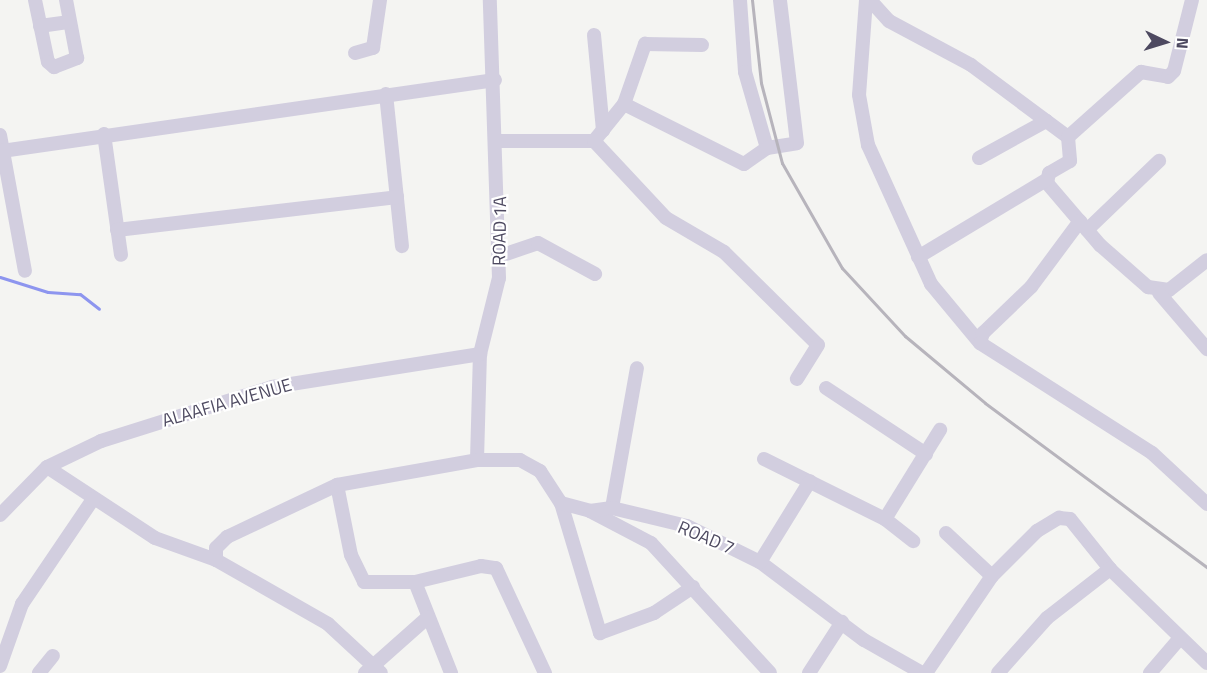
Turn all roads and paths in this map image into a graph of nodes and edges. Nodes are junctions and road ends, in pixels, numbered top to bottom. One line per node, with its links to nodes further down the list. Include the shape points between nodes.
1 (35, 0): 10 (street)
2 (66, 0): 9 (street)
3 (380, 0): 13 (street, via 373,48)
4 (490, 0): 14 (street, ROAD 1A)
5 (740, 0): 23 (street, via 745,72)
6 (780, 0): 23 (street, via 797,143)
7 (868, 0): 17 (street, via 889,21 926,37); 35 (street, via 859,95 868,145)
8 (1192, 0): 21 (street, via 1174,71 1168,77 1141,72)
9 (68, 22): 10 (street); 10 (street, via 77,58 54,67 48,62)
10 (40, 26)
11 (594, 35): 20 (street)
12 (702, 45): 16 (street, via 645,44)
13 (355, 54)
14 (495, 80): 15 (street); 22 (street, ROAD 1A)
15 (386, 94): 18 (street); 28 (street)
16 (624, 104): 20 (street); 23 (street, via 744,164)
17 (1046, 121): 21 (street); 25 (street)
18 (104, 134): 24 (street); 31 (street)
19 (0, 135): 24 (street)
20 (598, 136): 22 (street); 44 (street, via 666,218 724,252 818,345)
21 (1068, 137): 27 (street, via 1070,161)
22 (499, 141): 34 (street, ROAD 1A)
23 (767, 148)
24 (2, 151): 29 (street)
25 (979, 158)
26 (1159, 161): 30 (street)
27 (1046, 180): 30 (street); 35 (street)
28 (397, 197): 31 (street); 32 (street)
29 (6, 210): 37 (street)
30 (1084, 226): 39 (street); 40 (street, via 983,333)
31 (117, 230): 33 (street)
32 (402, 246)
33 (121, 255)
34 (500, 256): 38 (street, via 538,243); 42 (street, ROAD 1A)
35 (918, 257): 40 (street, via 931,284)
36 (1207, 260): 39 (street, via 1169,290)
37 (25, 271)
38 (595, 274)
39 (1159, 292): 41 (street)
40 (980, 343): 55 (street, via 1152,453)
41 (1207, 349)
42 (480, 354): 49 (street, ROAD 1A); 50 (street, ALAAFIA AVENUE, via 272,387 101,441)
43 (638, 368): 56 (street)
44 (797, 379)
45 (826, 388): 47 (street)
46 (940, 430): 47 (street)
47 (926, 454): 59 (street)
48 (764, 459): 51 (street)
49 (477, 460): 52 (street); 54 (street, via 520,460 540,471)
50 (47, 467): 53 (street); 58 (street, ALAAFIA AVENUE)
51 (810, 481): 59 (street); 63 (street)
52 (337, 485): 62 (street, via 227,537 216,548); 66 (street, via 351,555 364,582)
53 (93, 499): 62 (street, via 156,538); 73 (street, via 22,604)
54 (561, 503): 57 (street, ROAD 7); 67 (street, via 600,633 654,613)
55 (1207, 504)
56 (612, 508): 57 (street, ROAD 7); 63 (street, ROAD 7, via 687,526)
57 (590, 511): 67 (street, via 651,543)
58 (0, 515)
59 (885, 519): 61 (street)
60 (946, 533): 65 (street)
61 (913, 541)
62 (216, 560): 74 (street, via 328,624)
63 (760, 562): 69 (street, ROAD 7)
64 (1110, 569): 65 (street, via 1070,519 1059,518 1037,531); 70 (street); 75 (street, via 1047,618)
65 (992, 576): 81 (street)
66 (415, 582): 68 (street); 78 (street, via 481,566 501,571 516,621)
67 (693, 587): 79 (street)
68 (428, 617): 74 (street); 77 (street)
69 (842, 622): 80 (street); 81 (street, ROAD 7)
70 (1179, 638): 72 (street); 82 (street)
71 (52, 656): 76 (street)
72 (1207, 663)
73 (0, 666)
74 (373, 670)
75 (1001, 672)
76 (39, 673)
77 (451, 673)
78 (545, 673)
79 (770, 673)
80 (809, 673)
81 (924, 673)
82 (1150, 673)

